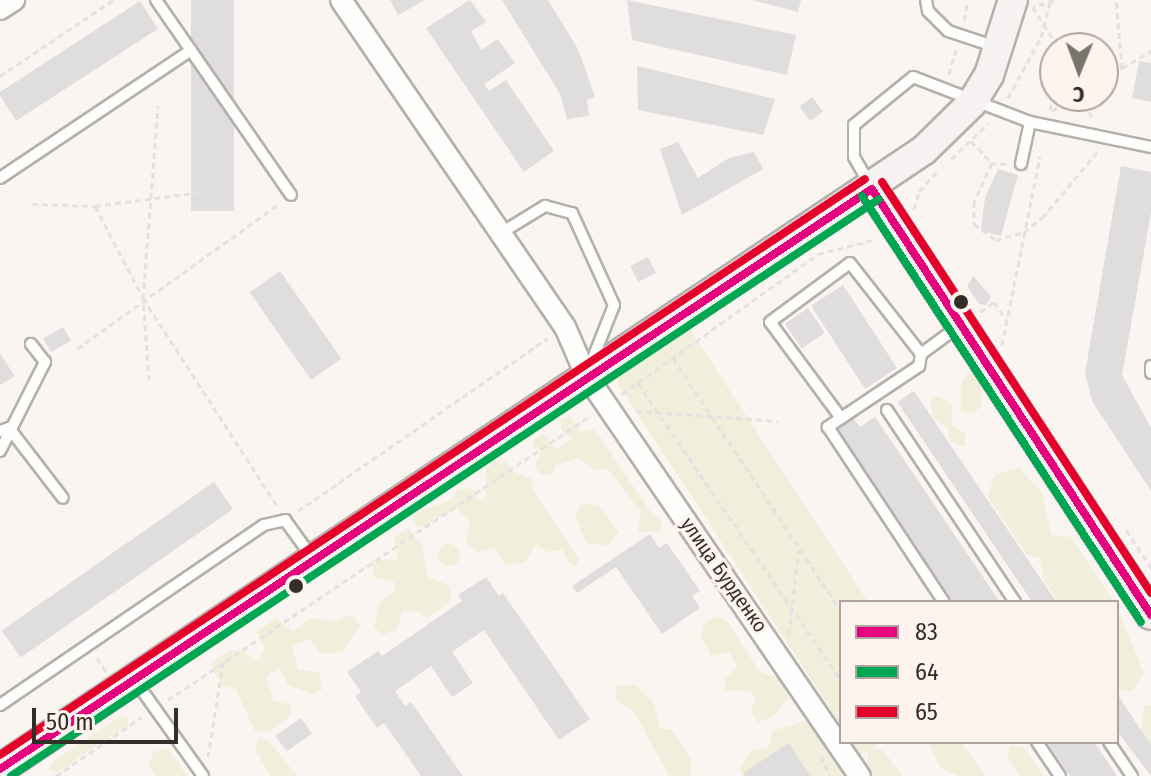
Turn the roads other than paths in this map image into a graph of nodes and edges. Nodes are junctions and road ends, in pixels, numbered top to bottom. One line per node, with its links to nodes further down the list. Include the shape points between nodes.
1 (14, 0): 6 (street)
2 (156, 0): 8 (lane)
3 (341, 0): 16 (street, улица Бурденко)
4 (926, 0): 7 (lane, via 928,11 948,31)
5 (1013, 0): 7 (main road)
6 (0, 9)
7 (1000, 48): 9 (main road)
8 (191, 50): 13 (lane); 15 (lane)
9 (972, 103): 10 (lane); 14 (main road, via 924,150); 14 (lane, via 913,77 882,99 854,125 854,157)
10 (1030, 122): 11 (lane); 12 (lane)
11 (1151, 147)
12 (1021, 164)
13 (0, 178)
14 (872, 189): 17 (main road); 22 (main road)
15 (291, 195)
16 (501, 233): 22 (street, улица Бурденко, via 565,327); 22 (lane, via 545,206 572,213 614,305)
17 (969, 320): 19 (lane); 31 (main road)
18 (31, 344): 25 (lane, via 45,362)
19 (921, 354): 24 (lane, via 919,366); 24 (lane, via 850,263 770,322)
20 (1151, 366): 21 (lane)
21 (1151, 373)
22 (586, 375): 28 (main road); 38 (street, улица Бурденко, via 600,408)
23 (887, 410): 30 (lane)
24 (841, 418): 29 (lane, via 828,427)
25 (5, 430): 26 (lane); 27 (lane)
26 (0, 451)
27 (63, 498)
28 (314, 560): 32 (main road); 33 (lane, via 285,520 264,525)
29 (943, 600)
30 (1014, 600)
31 (1151, 615)
32 (122, 678): 36 (main road); 37 (lane, via 154,709)
33 (0, 705)
34 (1038, 744): 39 (lane)
35 (1110, 744): 40 (lane)
36 (0, 769)
37 (203, 776)
38 (860, 776)
39 (1060, 776)
40 (1132, 776)

